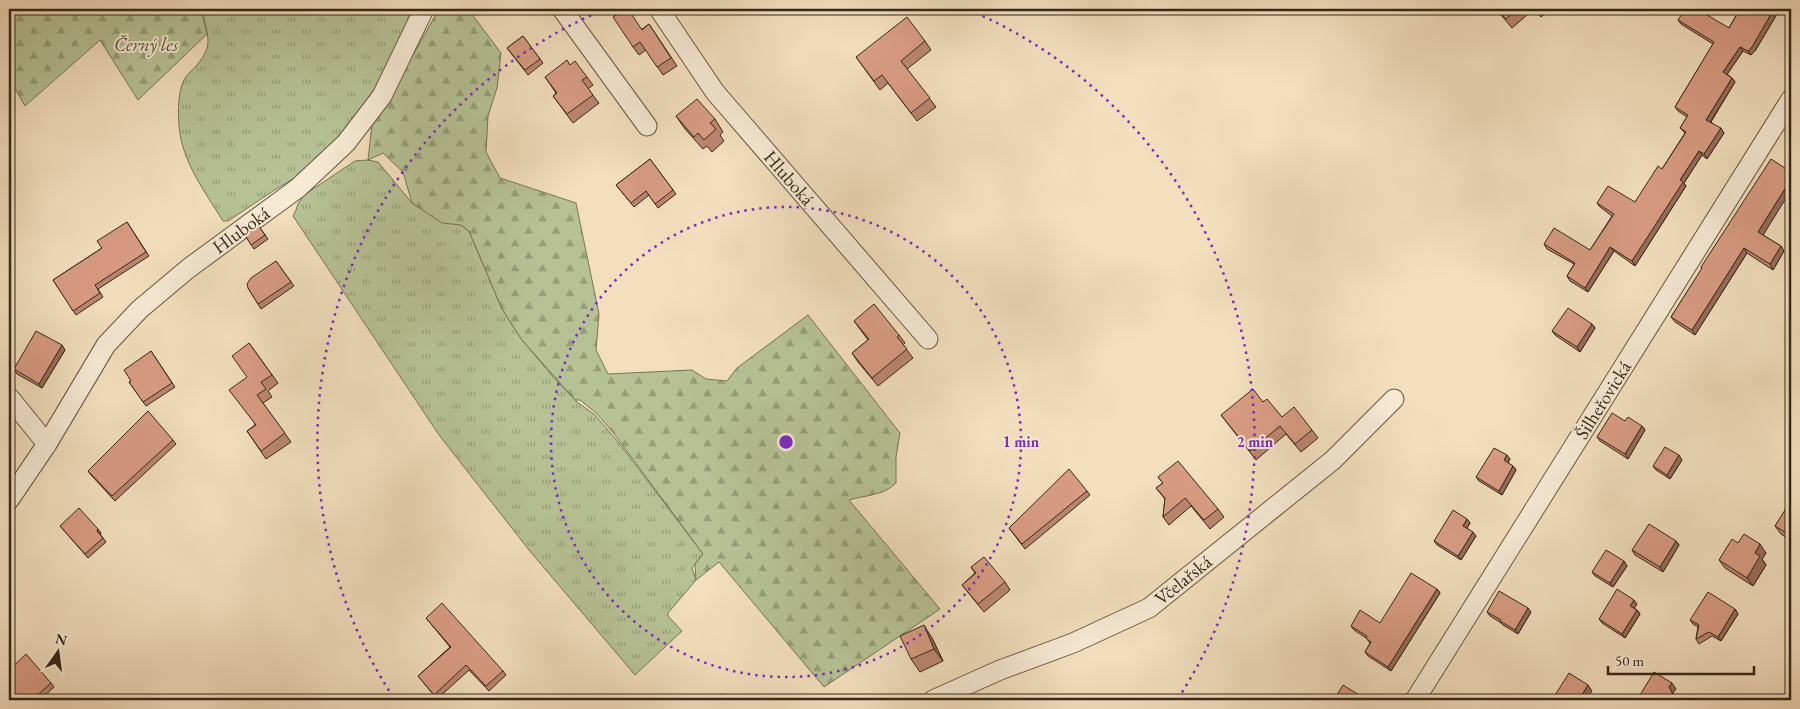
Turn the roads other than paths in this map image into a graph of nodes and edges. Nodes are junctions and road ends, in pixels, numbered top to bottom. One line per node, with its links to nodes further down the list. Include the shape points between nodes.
1 (424, 9): 9 (street, Hluboká, via 382,96 346,143 298,188 189,268 140,309 106,345)
2 (562, 9): 5 (street)
3 (659, 9): 6 (street, Hluboká, via 715,92)
4 (1791, 100): 12 (street, Šilheřovická)
5 (647, 126)
6 (928, 339)
7 (9, 397): 9 (street)
8 (1394, 399): 11 (street, Včelařská, via 1333,460 1149,608)
9 (47, 444): 10 (street, Hluboká)
10 (9, 500)
11 (933, 700)
12 (1415, 700)

